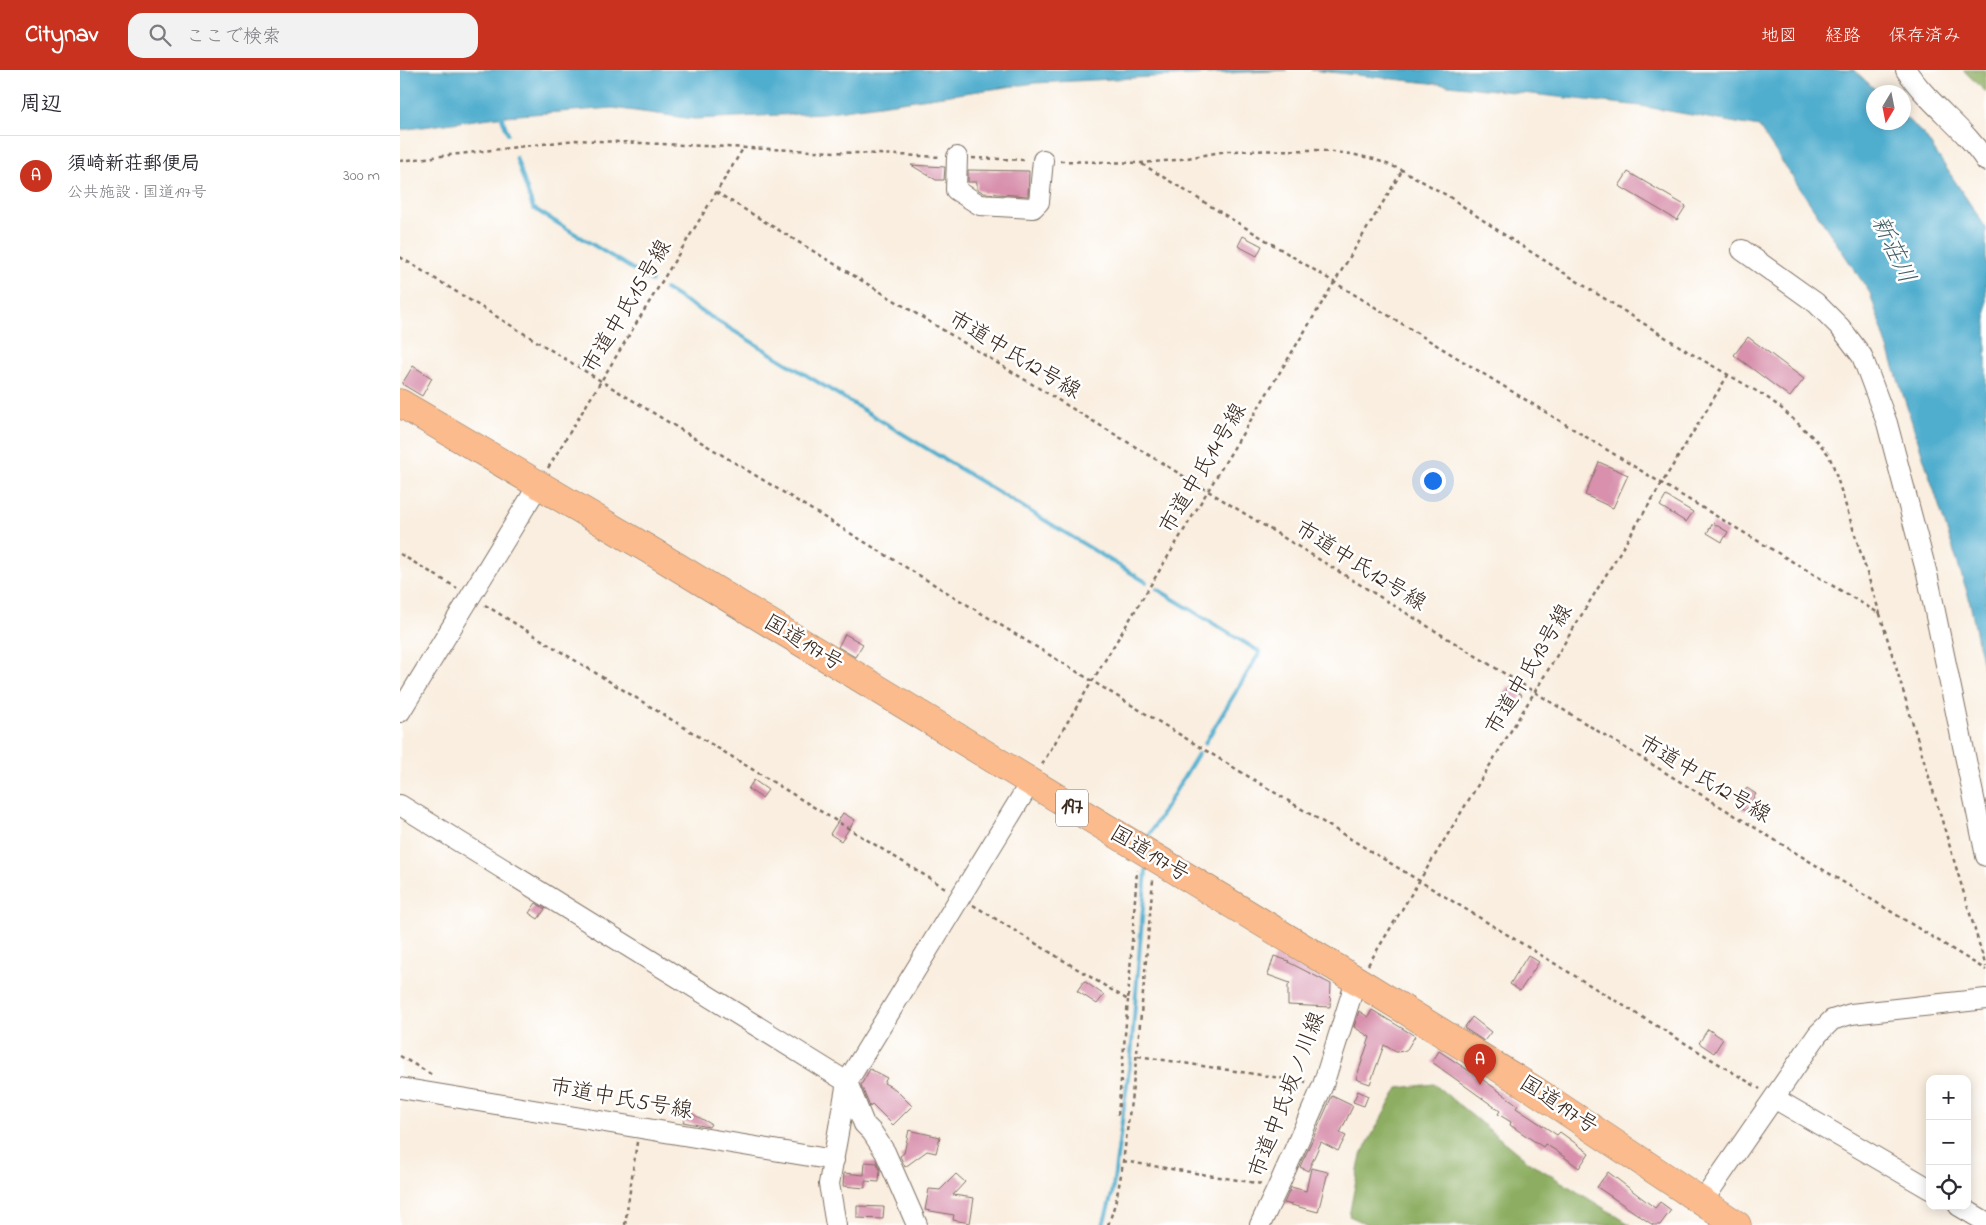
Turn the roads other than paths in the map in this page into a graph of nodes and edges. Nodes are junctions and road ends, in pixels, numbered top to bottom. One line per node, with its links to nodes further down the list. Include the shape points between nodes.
1 (1906, 70): 4 (street, via 1914,83)
2 (957, 157): 3 (street, via 956,190 980,205 1033,208 1039,202)
3 (1043, 160)
4 (1986, 161)
5 (1742, 250): 11 (street, via 1816,303 1862,356 1887,423 1928,578)
6 (400, 403): 7 (highway, 国道197号 / 197)
7 (539, 484): 8 (street); 9 (highway, 国道197号 / 197)
8 (400, 712)
9 (1030, 782): 12 (highway, 国道197号 / 197); 14 (street)
10 (400, 805): 14 (street)
11 (1986, 856)
12 (1358, 982): 19 (highway, 国道197号 / 197, via 1533,1089); 24 (street, 市道中氏坂ノ川線, via 1322,1084)
13 (1986, 999): 16 (street, via 1850,1014 1832,1020 1818,1034)
14 (847, 1082): 17 (street); 23 (street, via 864,1124 885,1152)
15 (400, 1088): 17 (street, 市道中氏5号線)
16 (1774, 1098): 18 (street); 19 (street)
17 (834, 1160): 22 (street, via 829,1184)
18 (1926, 1187)
19 (1702, 1202): 25 (highway, 国道197号 / 197)
20 (1966, 1210): 21 (street)
21 (1986, 1222)
22 (836, 1225)
23 (916, 1225)
24 (1260, 1225)
25 (1737, 1225)

